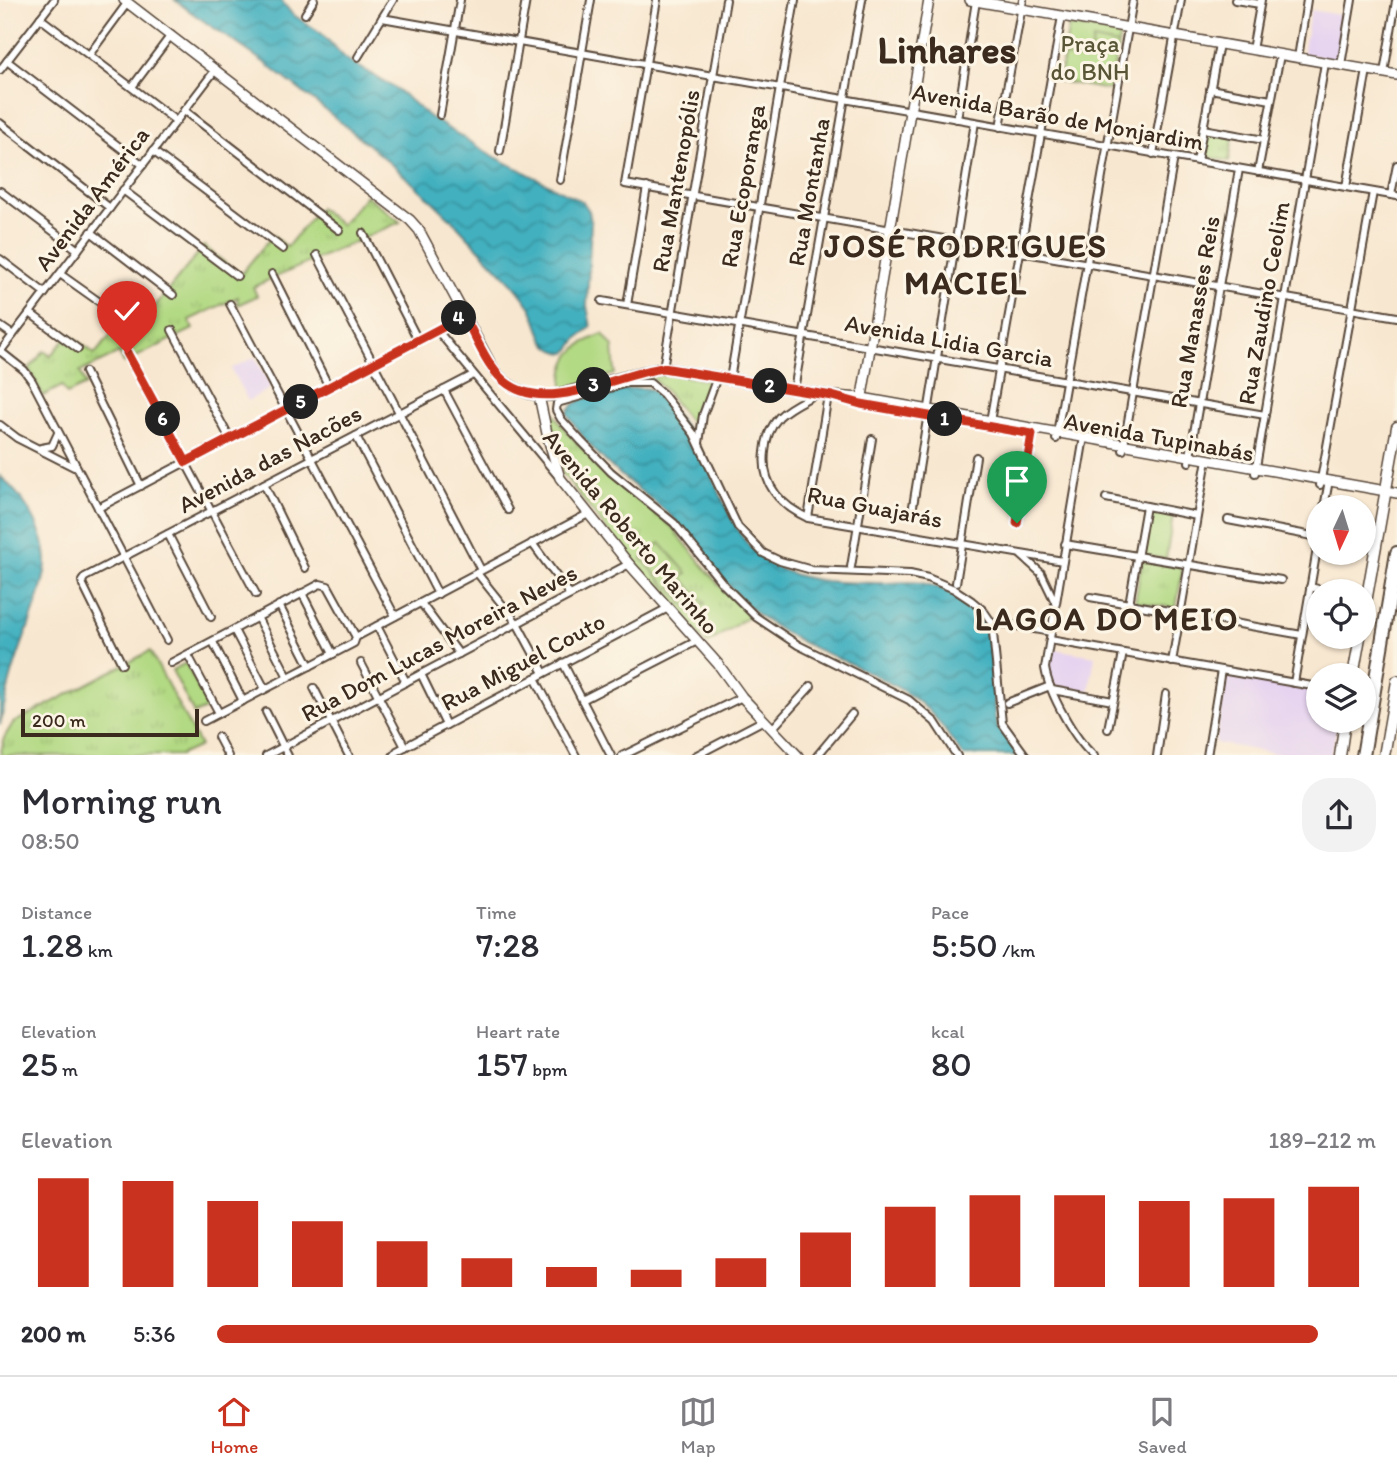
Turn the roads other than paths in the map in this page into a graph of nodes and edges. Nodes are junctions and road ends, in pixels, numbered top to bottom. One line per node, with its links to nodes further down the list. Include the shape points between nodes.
1 (54, 0): 24 (street)
2 (314, 0): 22 (street)
3 (393, 0): 25 (street)
4 (460, 0): 28 (street)
5 (526, 0): 31 (street)
6 (591, 0): 34 (street)
7 (657, 0): 41 (street)
8 (726, 0): 48 (street, Rua Mantenopólis)
9 (795, 0): 50 (street, Rua Ecoporanga)
10 (862, 0): 52 (street, Rua Montanha)
11 (929, 0): 55 (main road)
12 (1133, 0): 26 (street)
13 (1181, 0): 30 (street)
14 (1235, 0): 20 (street)
15 (1307, 0): 38 (street)
16 (1352, 0): 42 (street)
17 (126, 1): 29 (main road); 35 (street)
18 (973, 1): 21 (main road); 57 (street)
19 (1395, 1): 27 (street)
20 (1260, 2): 33 (street)
21 (1022, 5): 23 (main road); 61 (street)
22 (305, 14)
23 (1062, 16): 26 (main road); 63 (street)
24 (40, 18): 35 (street); 39 (street)
25 (382, 18): 28 (street, Avenida Barão de Monjardim); 37 (street)
26 (1128, 28): 30 (main road); 65 (street)
27 (1394, 29): 46 (street)
28 (454, 31): 31 (street, Avenida Barão de Monjardim); 56 (street)
29 (171, 35): 43 (main road); 49 (street)
30 (1175, 36): 32 (main road); 68 (street)
31 (519, 43): 34 (street, Avenida Barão de Monjardim); 67 (street)
32 (1219, 44): 33 (main road); 51 (street)
33 (1252, 50): 36 (main road)
34 (582, 54): 41 (street, Avenida Barão de Monjardim); 75 (street)
35 (89, 55): 49 (street)
36 (1280, 55): 38 (main road); 53 (street)
37 (358, 57)
38 (1298, 58): 40 (main road)
39 (7, 61): 44 (street); 71 (street)
40 (1325, 63): 42 (main road); 76 (street, Rua Zaudino Ceolim)
41 (646, 65): 48 (street, Avenida Barão de Monjardim); 77 (street, via 625,184)
42 (1341, 65): 45 (main road)
43 (216, 69): 54 (street, Avenida América); 112 (main road, via 410,220)
44 (0, 70)
45 (1367, 70): 46 (main road); 78 (street)
46 (1384, 73): 47 (main road)
47 (1397, 75)
48 (713, 76): 50 (street, Avenida Barão de Monjardim); 82 (street, Rua Mantenopólis)
49 (132, 87): 58 (street)
50 (780, 88): 52 (street, Avenida Barão de Monjardim); 84 (street, Rua Ecoporanga)
51 (1210, 89): 53 (street); 62 (street)
52 (845, 100): 55 (street, Avenida Barão de Monjardim); 86 (street, Rua Montanha)
53 (1271, 100): 64 (street)
54 (184, 110): 58 (street, Avenida América); 88 (street)
55 (911, 111): 57 (street, Avenida Barão de Monjardim); 87 (main road)
56 (440, 115)
57 (957, 119): 59 (street, Avenida Barão de Monjardim)
58 (176, 121): 66 (street, Avenida América)
59 (975, 122): 61 (street, Avenida Barão de Monjardim); 91 (street)
60 (0, 123): 85 (street)
61 (1000, 127): 63 (street, Avenida Barão de Monjardim)
62 (1203, 129): 64 (street); 70 (street)
63 (1041, 134): 65 (street, Avenida Barão de Monjardim); 94 (street)
64 (1264, 140): 74 (street)
65 (1108, 146): 68 (street, Avenida Barão de Monjardim); 97 (street)
66 (153, 151): 71 (street, Avenida América); 92 (street)
67 (500, 151)
68 (1153, 153): 69 (street, Avenida Barão de Monjardim)
69 (1174, 157): 70 (street, Avenida Barão de Monjardim); 101 (street)
70 (1197, 161): 73 (street, Avenida Barão de Monjardim)
71 (143, 165): 79 (street, Avenida América)
72 (1397, 165): 83 (street)
73 (1239, 169): 74 (street, Avenida Barão de Monjardim); 102 (street, Rua Manasses Reis)
74 (1258, 172): 76 (street, Avenida Barão de Monjardim)
75 (560, 180)
76 (1305, 180): 78 (street, Avenida Barão de Monjardim); 105 (street, Rua Zaudino Ceolim)
77 (647, 187): 82 (street); 108 (street)
78 (1346, 187): 81 (street, Avenida Barão de Monjardim)
79 (124, 190): 85 (street, Avenida América); 100 (street)
80 (0, 191): 93 (street)
81 (1373, 192): 83 (street, Avenida Barão de Monjardim); 109 (street)
82 (693, 195): 84 (street); 111 (street, Rua Mantenopólis)
83 (1394, 196)
84 (759, 207): 86 (street); 114 (street, Rua Ecoporanga)
85 (110, 208): 89 (street, Avenida América)
86 (824, 218): 87 (street); 120 (street, Rua Montanha)
87 (891, 229): 91 (street); 122 (main road)
88 (339, 230)
89 (91, 232): 93 (street, Avenida América); 104 (street)
90 (363, 233): 121 (street)
91 (956, 241): 94 (street); 126 (street)
92 (283, 249)
93 (78, 250): 98 (street, Avenida América)
94 (1020, 252): 97 (street); 129 (street)
95 (317, 255): 127 (street)
96 (0, 259): 103 (street)
97 (1087, 263): 101 (street); 134 (street)
98 (60, 274): 103 (street, Avenida América); 116 (street)
99 (272, 274): 135 (street)
100 (237, 275)
101 (1153, 275): 102 (street); 138 (street)
102 (1219, 286): 105 (street); 142 (street, Rua Manasses Reis)
103 (45, 293): 110 (street, Avenida América)
104 (173, 295)
105 (1285, 298): 109 (street); 146 (street, Rua Zaudino Ceolim)
106 (602, 301): 108 (street, Avenida Lidia Garcia)
107 (230, 304): 143 (street)
108 (627, 305): 111 (street, Avenida Lidia Garcia)
109 (1352, 309): 113 (street); 168 (street)
110 (30, 313): 119 (street, Avenida América); 123 (street)
111 (673, 313): 114 (street, Avenida Lidia Garcia); 128 (street, Rua Mantenopólis)
112 (464, 316): 118 (street); 140 (main road, via 500,378)
113 (1397, 317)
114 (739, 324): 120 (street, Avenida Lidia Garcia); 133 (street, Rua Ecoporanga)
115 (0, 326): 119 (street)
116 (139, 330)
117 (172, 330): 154 (street)
118 (437, 330): 121 (street); 131 (street, Avenida Roberto Marinho)
119 (13, 335): 124 (street, Avenida América)
120 (804, 335): 122 (street, Avenida Lidia Garcia); 137 (street, Rua Montanha)
121 (418, 340): 127 (street)
122 (870, 347): 126 (street, Avenida Lidia Garcia); 141 (main road)
123 (78, 349)
124 (0, 352): 151 (street, via 32,381)
125 (127, 353): 163 (street)
126 (936, 358): 129 (street, Avenida Lidia Garcia); 145 (street)
127 (374, 363): 135 (street); 144 (street)
128 (663, 368): 132 (main road, Avenida Tupinabás); 140 (main road, Avenida Tupinabás)
129 (999, 369): 134 (street, Avenida Lidia Garcia); 147 (street)
130 (85, 372): 170 (street)
131 (472, 375): 136 (street, Avenida das Nacões); 167 (street, Avenida Roberto Marinho)
132 (717, 377): 133 (main road, Avenida Tupinabás); 157 (street, via 703,415)
133 (730, 379): 137 (main road, Avenida Tupinabás)
134 (1066, 381): 138 (street, Avenida Lidia Garcia); 153 (street)
135 (329, 387): 143 (street)
136 (444, 390): 144 (street, Avenida das Nacões); 178 (street)
137 (794, 390): 139 (main road, Avenida Tupinabás)
138 (1133, 392): 142 (street, Avenida Lidia Garcia); 158 (street)
139 (826, 395): 141 (main road, Avenida Tupinabás); 182 (street); 182 (street, Rua Guajarás, via 780,416 766,438 765,476 771,490)
140 (539, 396): 167 (main road)
141 (861, 401): 145 (main road, Avenida Tupinabás)
142 (1199, 404): 146 (street, Avenida Lidia Garcia); 162 (street, Rua Manasses Reis)
143 (286, 409): 154 (street); 161 (street)
144 (400, 413): 152 (street, Avenida das Nacões); 200 (street)
145 (928, 413): 147 (main road, Avenida Tupinabás); 175 (street)
146 (1265, 415): 166 (street, Rua Zaudino Ceolim)
147 (990, 424): 150 (main road, Avenida Tupinabás)
148 (0, 425): 159 (street)
149 (1397, 427): 171 (main road)
150 (1032, 431): 153 (main road, Avenida Tupinabás); 184 (street)
151 (58, 433): 159 (street, via 52,446); 165 (street)
152 (356, 436): 161 (street, Avenida das Nacões); 206 (street)
153 (1057, 436): 156 (main road, Avenida Tupinabás)
154 (230, 439): 163 (street)
155 (872, 439): 185 (street)
156 (1083, 440): 158 (main road, Avenida Tupinabás); 190 (street)
157 (699, 443): 286 (street, via 671,402 650,383 626,383 555,405 561,419 588,449 674,523 755,617 798,645 909,700 935,722); 287 (street, via 738,527 763,553 812,570 928,578 954,589 983,611 993,631 1002,723)
158 (1123, 447): 162 (main road, Avenida Tupinabás)
159 (38, 448): 165 (street)
160 (976, 457): 189 (street)
161 (312, 459): 169 (street, Avenida das Nacões); 217 (street)
162 (1190, 459): 164 (main road, Avenida Tupinabás)
163 (186, 462): 170 (street); 179 (street)
164 (1206, 462): 166 (main road, Avenida Tupinabás); 181 (street)
165 (76, 468): 177 (street)
166 (1256, 470): 168 (main road, Avenida Tupinabás)
167 (560, 478): 180 (main road, Avenida Roberto Marinho)
168 (1324, 482): 171 (main road, Avenida Tupinabás); 172 (street)
169 (264, 484): 179 (street, Avenida das Nacões); 199 (street)
170 (141, 486): 177 (street)
171 (1389, 493): 174 (main road, Avenida Tupinabás); 201 (main road)
172 (1324, 495)
173 (1105, 498): 176 (street)
174 (1397, 499)
175 (913, 506)
176 (1146, 506): 181 (street); 193 (street)
177 (98, 508): 194 (street)
178 (508, 510)
179 (212, 511): 186 (street, Avenida das Nacões); 205 (street)
180 (588, 514): 188 (street); 196 (main road, Avenida Roberto Marinho)
181 (1197, 516): 197 (street)
182 (808, 518): 185 (street, Rua Guajarás)
183 (1228, 520): 187 (street)
184 (1017, 523)
185 (858, 527): 189 (street, Rua Guajarás); 198 (street)
186 (168, 534): 194 (street, Avenida das Nacões); 218 (street)
187 (1306, 535)
188 (533, 543): 200 (street); 207 (street)
189 (962, 543): 191 (street, Rua Guajarás); 203 (street)
190 (1065, 544): 193 (street); 195 (street)
191 (1017, 553): 195 (street, Rua Guajarás); 210 (street, via 1041,573)
192 (1397, 553): 231 (highway)
193 (1136, 556): 197 (street); 211 (street)
194 (124, 557): 228 (street); 240 (street, Avenida das Nacões, via 82,581)
195 (1063, 561): 210 (street)
196 (629, 564): 207 (street, Rua Dom Lucas Moreira Neves); 213 (main road, Avenida Roberto Marinho)
197 (1188, 565): 202 (street); 216 (street)
198 (851, 567)
199 (305, 568)
200 (479, 571): 206 (street); 221 (street)
201 (1369, 579)
202 (1281, 580)
203 (956, 583)
204 (302, 593): 212 (street); 227 (street, via 320,583 328,586); 233 (street)
205 (256, 594)
206 (438, 594): 209 (street)
207 (570, 595): 221 (street, Rua Dom Lucas Moreira Neves)
208 (1090, 597): 211 (street)
209 (421, 603): 217 (street); 234 (street)
210 (1055, 604): 226 (street)
211 (1129, 604): 216 (street)
212 (279, 605): 219 (street); 241 (street)
213 (668, 608): 229 (main road, Avenida Roberto Marinho); 239 (street, Rua Miguel Couto)
214 (1397, 609): 231 (highway)
215 (1306, 611): 225 (street)
216 (1180, 614): 236 (street)
217 (395, 616): 223 (street)
218 (211, 617)
219 (257, 618): 224 (street); 245 (street)
220 (1211, 619): 225 (street)
221 (517, 623): 234 (street, Rua Dom Lucas Moreira Neves); 243 (street)
222 (1001, 623): 226 (street)
223 (377, 626): 227 (street); 248 (street)
224 (234, 630): 230 (street); 254 (street)
225 (1302, 635): 249 (street)
226 (1050, 636): 232 (street); 253 (street, via 1045,668)
227 (356, 637): 233 (street, via 354,643)
228 (167, 640)
229 (698, 640): 257 (main road, Avenida Roberto Marinho); 258 (street)
230 (213, 642): 235 (street); 259 (street)
231 (1382, 644): 292 (highway)
232 (1123, 653): 236 (street); 260 (street)
233 (333, 654): 241 (street)
234 (459, 654): 244 (street, Rua Dom Lucas Moreira Neves)
235 (188, 655): 237 (street); 263 (street)
236 (1172, 662): 242 (street)
237 (171, 663)
238 (361, 663): 256 (street)
239 (563, 663): 243 (street, Rua Miguel Couto); 258 (street)
240 (122, 664)
241 (310, 666): 245 (street)
242 (1221, 670): 249 (street); 290 (street)
243 (544, 673): 246 (street, Rua Miguel Couto)
244 (421, 674): 248 (street, Rua Dom Lucas Moreira Neves); 268 (street)
245 (288, 677): 254 (street)
246 (535, 678): 268 (street, Rua Miguel Couto); 280 (street)
247 (1397, 681): 293 (main road)
248 (406, 682): 256 (street, Rua Dom Lucas Moreira Neves)
249 (1294, 683): 250 (street)
250 (1306, 685)
251 (811, 687): 269 (street)
252 (314, 688): 267 (street)
253 (1051, 688): 260 (street); 261 (street); 288 (street)
254 (265, 689): 259 (street)
255 (1166, 694): 289 (street)
256 (379, 696): 267 (street, Rua Dom Lucas Moreira Neves); 274 (street)
257 (742, 697): 265 (main road, Avenida Roberto Marinho); 282 (street)
258 (582, 700): 281 (street)
259 (243, 701): 263 (street)
260 (1113, 701): 270 (street)
261 (1006, 702)
262 (266, 712): 273 (street)
263 (219, 713): 266 (street)
264 (852, 714): 285 (street)
265 (764, 720): 269 (main road, Avenida Roberto Marinho); 283 (street)
266 (204, 721)
267 (331, 721): 273 (street, Rua Dom Lucas Moreira Neves); 279 (street)
268 (446, 725): 274 (street, Rua Miguel Couto)
269 (772, 729): 284 (main road, Avenida Roberto Marinho)
270 (1108, 729)
271 (1343, 733): 291 (main road)
272 (218, 737): 276 (street)
273 (283, 747): 277 (street, Rua Dom Lucas Moreira Neves); 278 (street)
274 (405, 747): 275 (street, Rua Miguel Couto)
275 (395, 753)
276 (228, 755)
277 (266, 755)
278 (288, 755)
279 (349, 755)
280 (576, 755)
281 (611, 755)
282 (622, 755)
283 (695, 755)
284 (798, 755)
285 (817, 755)
286 (957, 755)
287 (1026, 755)
288 (1090, 755)
289 (1157, 755)
290 (1207, 755)
291 (1340, 755)
292 (1363, 755)
293 (1384, 755)

